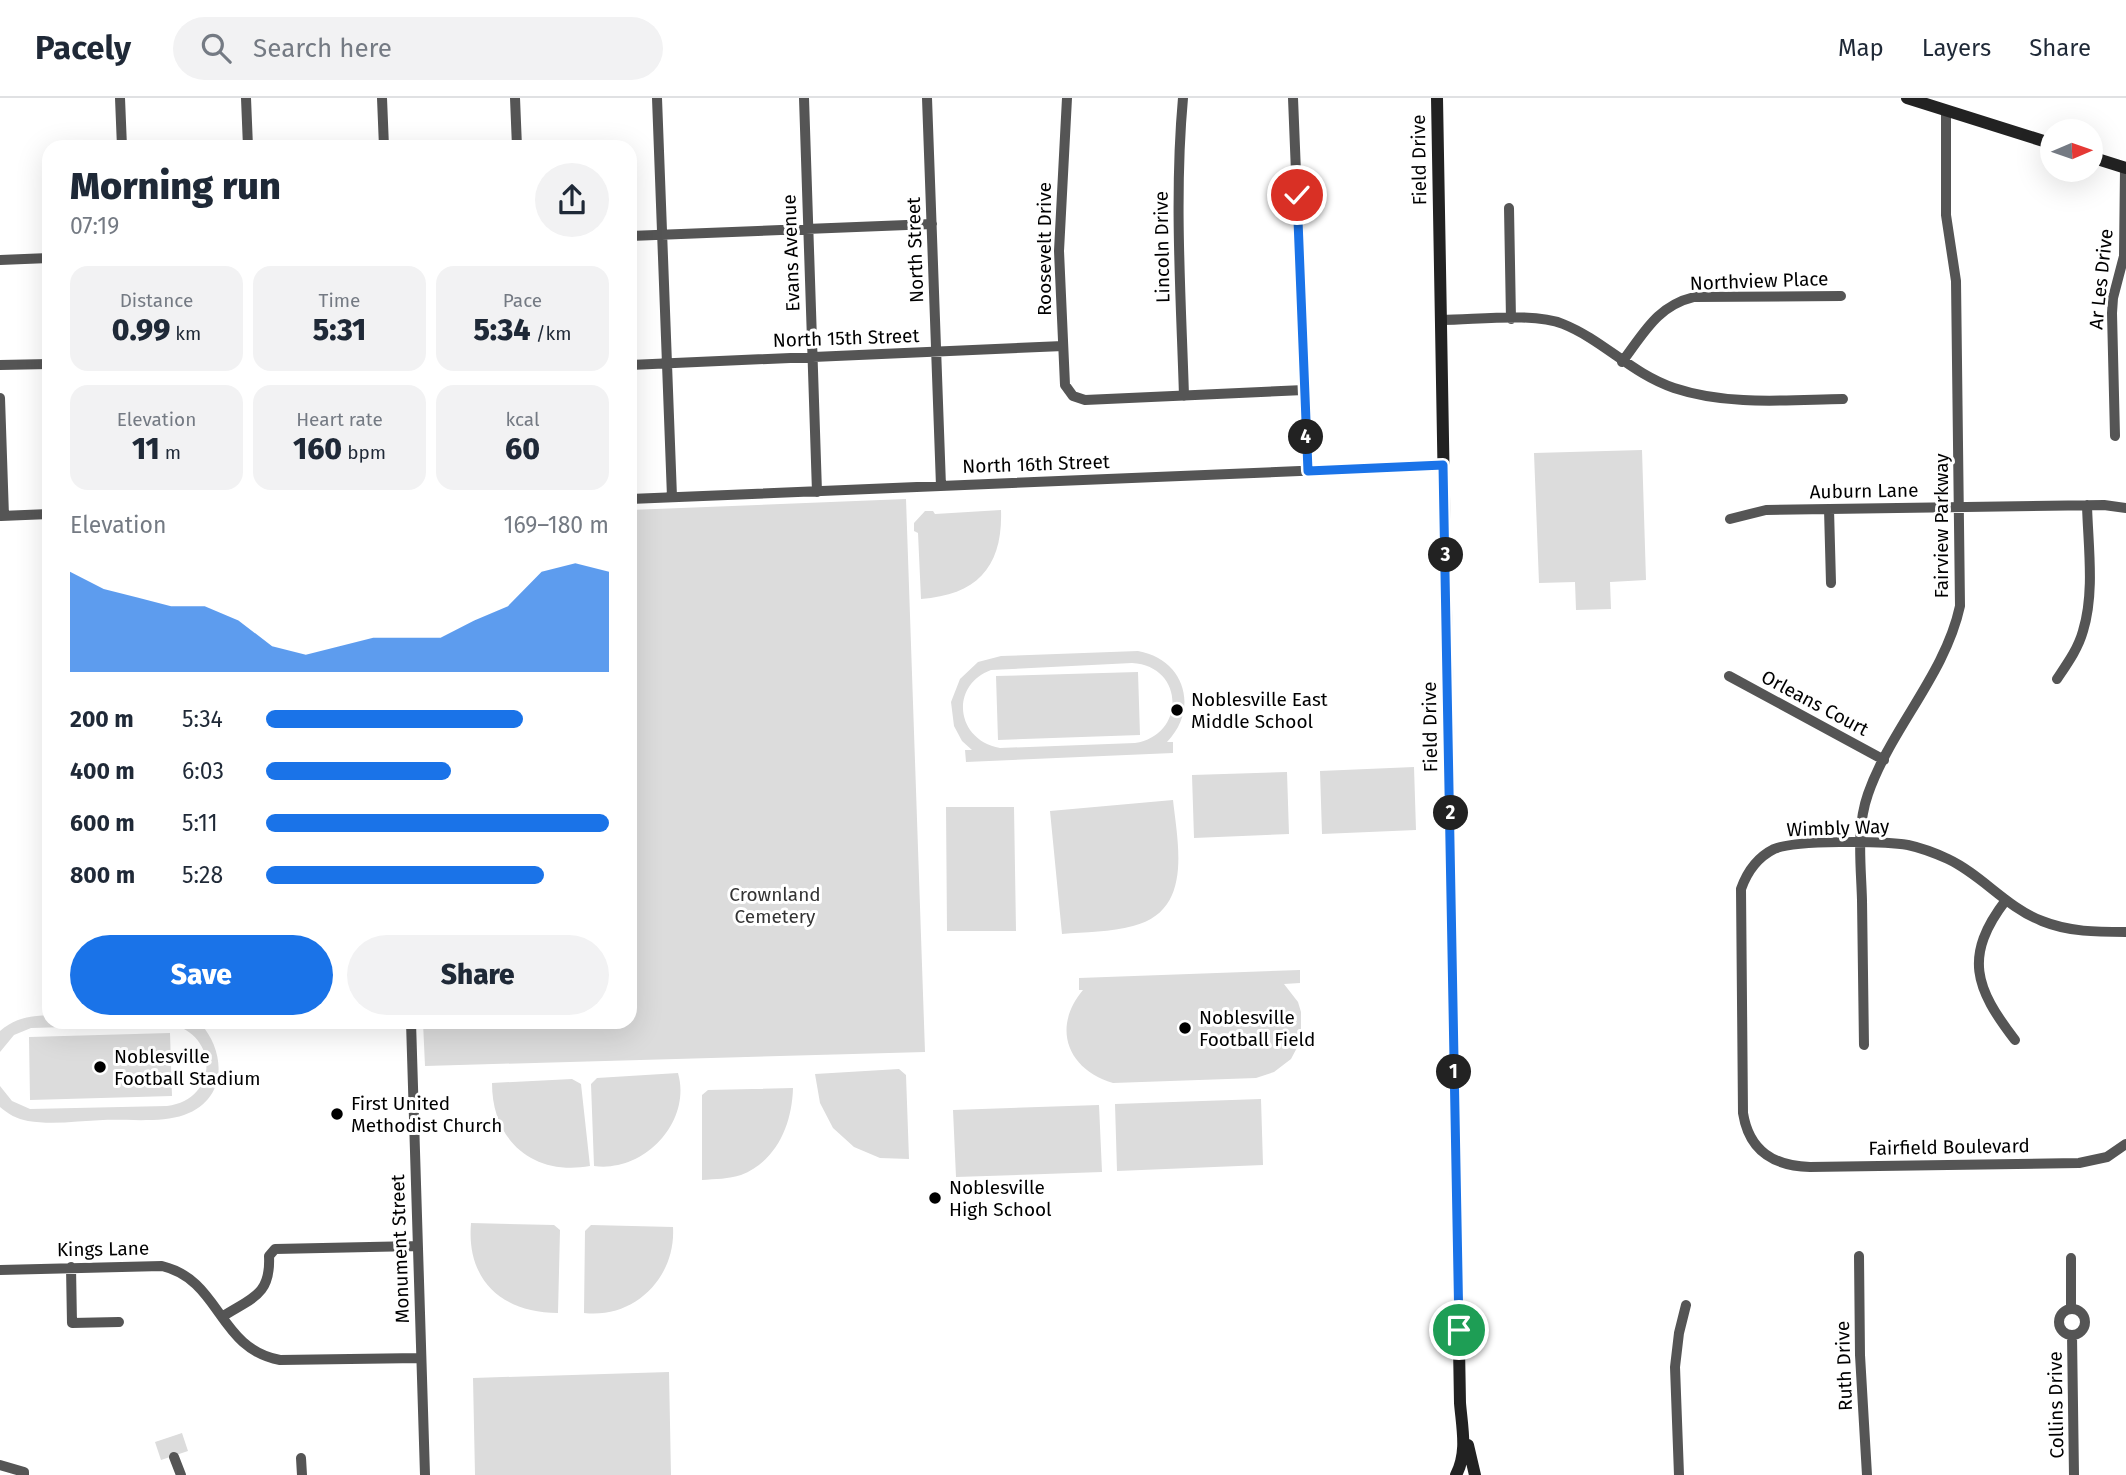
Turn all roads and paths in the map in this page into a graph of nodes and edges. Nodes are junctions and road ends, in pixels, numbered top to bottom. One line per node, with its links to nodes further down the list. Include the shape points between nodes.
1 (120, 98): 14 (street)
2 (246, 98): 15 (street)
3 (382, 98): 16 (street)
4 (515, 98): 17 (street)
5 (657, 98): 24 (street)
6 (804, 98): 23 (street, Evans Avenue)
7 (927, 98): 22 (street, North Street)
8 (1067, 98): 31 (street, Roosevelt Drive, via 1059,251)
9 (1183, 98): 40 (street, Lincoln Drive, via 1178,181)
10 (1293, 98): 39 (street)
11 (1437, 98): 30 (street, Field Drive)
12 (1907, 98): 13 (street)
13 (1946, 111): 18 (street); 51 (street, Fairview Parkway, via 1946,215 1956,281)
14 (122, 140)
15 (248, 140)
16 (384, 140)
17 (517, 140)
18 (2040, 140)
19 (2104, 161): 20 (street)
20 (2125, 168): 43 (street, Ar Les Drive, via 2124,256 2112,313)
21 (1509, 208): 29 (street)
22 (932, 224): 23 (street); 32 (street, North Street)
23 (808, 229): 24 (street); 33 (street, Evans Avenue)
24 (663, 235): 25 (street); 35 (street)
25 (637, 236)
26 (42, 258): 27 (street)
27 (0, 260)
28 (1841, 296): 34 (street, Northview Place, via 1679,301 1655,318)
29 (1511, 319): 30 (street); 34 (street, via 1564,324)
30 (1441, 320): 44 (street, Field Drive)
31 (1063, 346): 32 (street, North 15th Street); 40 (street, Roosevelt Drive, via 1065,385 1073,396 1085,400)
32 (936, 352): 33 (street, North 15th Street); 46 (street, North Street)
33 (812, 357): 35 (street, North 15th Street); 47 (street, Evans Avenue)
34 (1622, 362): 42 (street, via 1672,388 1716,398)
35 (667, 363): 38 (street, North 15th Street); 48 (street)
36 (42, 364): 37 (street)
37 (0, 365)
38 (637, 365)
39 (1304, 390): 40 (street); 45 (street)
40 (1184, 396)
41 (0, 398): 55 (street)
42 (1843, 399)
43 (2115, 436)
44 (1443, 465): 45 (street, North 16th Street); 80 (street, Field Drive)
45 (1308, 471): 46 (street, North 16th Street)
46 (941, 486): 47 (street, North 16th Street)
47 (817, 492): 48 (street, North 16th Street)
48 (672, 497): 49 (street, North 16th Street)
49 (637, 499)
50 (2087, 505): 51 (street, Auburn Lane); 52 (street, Auburn Lane); 59 (street, via 2087,617 2078,645)
51 (1959, 507): 53 (street, Auburn Lane); 60 (street, Fairview Parkway, via 1961,595 1956,621 1950,641)
52 (2126, 508)
53 (1829, 509): 56 (street, Auburn Lane, via 1766,510); 57 (street)
54 (42, 514): 55 (street)
55 (2, 516)
56 (1730, 519)
57 (1831, 583)
58 (1729, 676): 60 (street, Orleans Court)
59 (2057, 679)
60 (1884, 760): 61 (street, Fairview Parkway, via 1864,805)
61 (1861, 843): 62 (street, Wimbly Way, via 1909,846 1937,854 1962,866); 66 (street, Fairview Parkway); 68 (street, Wimbly Way, via 1774,849 1751,869 1741,889 1743,1113 1751,1138)
62 (2006, 901): 63 (street, Wimbly Way, via 2038,920 2067,929); 65 (street, via 1984,934 1979,971 1990,1006)
63 (2126, 932)
64 (411, 1029): 69 (street, Monument Street)
65 (2015, 1040)
66 (1864, 1045)
67 (2126, 1144): 68 (street, Fairfield Boulevard, via 2107,1157 2079,1163 1810,1167 1788,1165)
68 (1769, 1156)
69 (417, 1246): 76 (street, via 275,1249 269,1256 270,1273 264,1288); 79 (street, Monument Street)
70 (1859, 1256): 91 (street, Ruth Drive)
71 (2071, 1258): 75 (street, Collins Drive)
72 (71, 1268): 73 (street, Kings Lane); 76 (street, Kings Lane, via 173,1268 203,1289); 77 (street, via 72,1323)
73 (0, 1270)
74 (1686, 1305): 90 (street, via 1675,1367)
75 (2071, 1309): 78 (street, Collins Drive, via 2059,1322 2064,1333); 78 (street, Collins Drive, via 2082,1314 2085,1322 2080,1332)
76 (222, 1317): 79 (street, Kings Lane, via 250,1349 271,1358)
77 (119, 1322)
78 (2072, 1335): 92 (street, Collins Drive)
79 (420, 1358): 87 (street, Monument Street)
80 (1464, 1439): 88 (street); 89 (street)
81 (174, 1457): 85 (street)
82 (301, 1458): 86 (street)
83 (0, 1465): 84 (street)
84 (24, 1475)
85 (181, 1475)
86 (302, 1475)
87 (425, 1475)
88 (1458, 1475): 89 (street)
89 (1474, 1475)
90 (1679, 1475)
91 (1867, 1475)
92 (2074, 1475)

